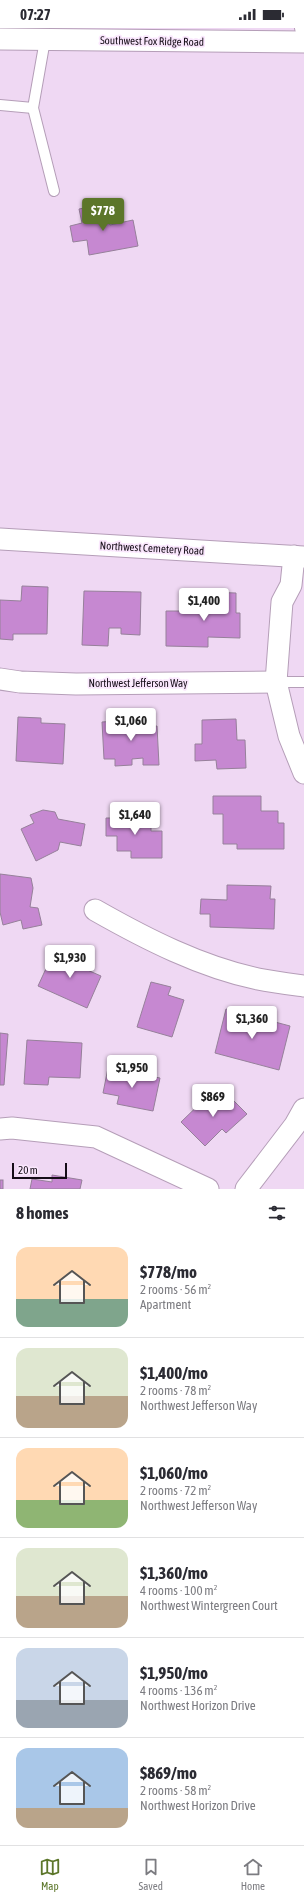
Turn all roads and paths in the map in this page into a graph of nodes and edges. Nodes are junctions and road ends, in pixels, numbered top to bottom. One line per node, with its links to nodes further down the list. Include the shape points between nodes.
1 (303, 38): 3 (street, Southwest Fox Ridge Road)
2 (0, 39): 3 (street, Southwest Fox Ridge Road)
3 (45, 40): 5 (lane)
4 (0, 105): 5 (lane)
5 (33, 108): 6 (lane)
6 (54, 191)
7 (0, 539): 8 (street, Northwest Cemetery Road)
8 (299, 557): 10 (street, via 291,585 282,602)
9 (0, 679): 10 (street, Northwest Jefferson Way, via 76,684)
10 (276, 682): 11 (lane); 12 (street, via 288,736)
11 (304, 682)
12 (304, 773)
13 (95, 910): 14 (street, via 140,936 199,961 258,979)
14 (304, 986)
15 (304, 1109): 18 (street, via 295,1125)
16 (0, 1129): 17 (street, via 96,1137)
17 (208, 1189)
18 (246, 1189)

